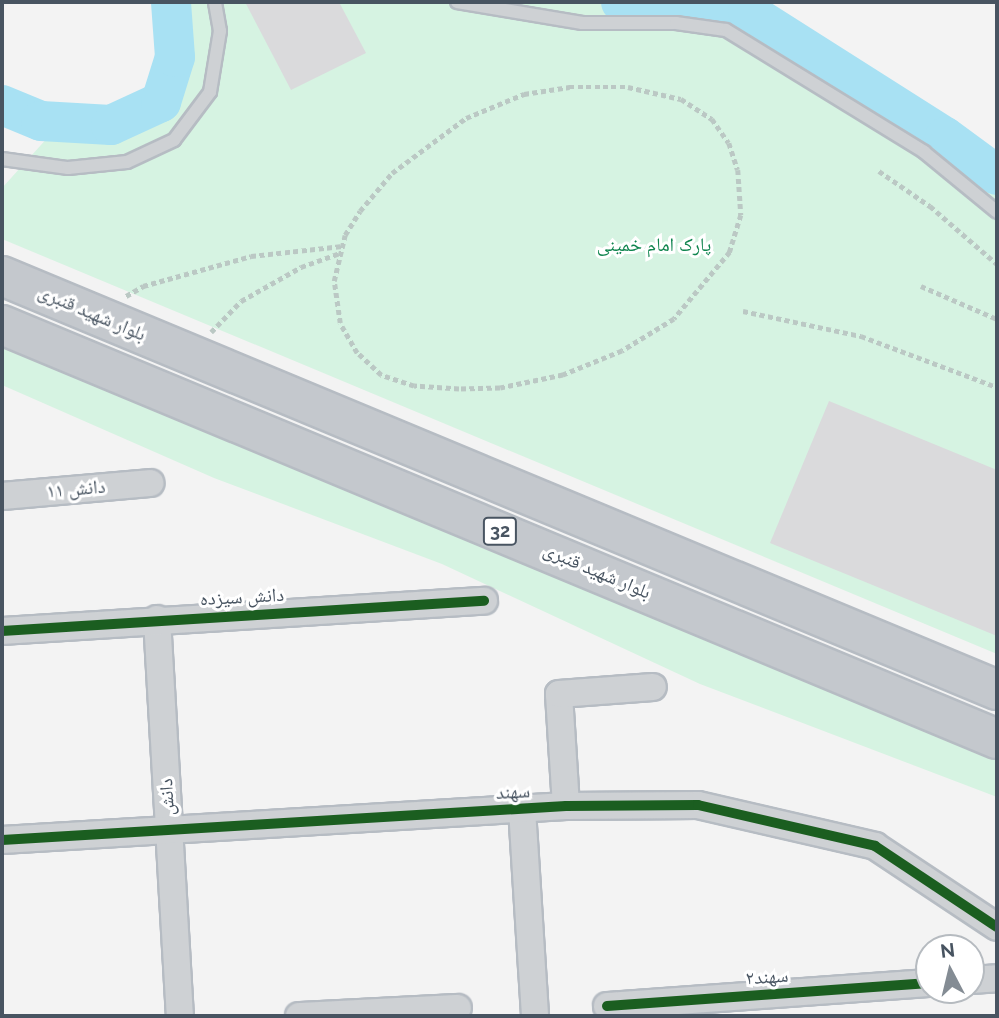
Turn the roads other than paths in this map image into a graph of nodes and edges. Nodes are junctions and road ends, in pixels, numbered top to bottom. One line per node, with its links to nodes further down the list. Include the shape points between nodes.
1 (215, 2): 3 (lane, via 220,31 210,92 174,140 127,162 68,168)
2 (457, 2): 4 (lane, via 582,23 676,23 726,30 924,152)
3 (2, 159)
4 (997, 212)
5 (2, 276): 12 (highway, بلوار شهید قنبری / 32)
6 (2, 325): 15 (highway, بلوار شهید قنبری / 32)
7 (150, 483): 8 (street, دانش ۱۱)
8 (2, 496)
9 (484, 601): 10 (street, دانش سیزده)
10 (157, 620): 11 (street, دانش سیزده); 19 (street, دانش)
11 (2, 631)
12 (908, 652): 14 (highway, بلوار شهید قنبری / 32); 15 (highway)
13 (653, 687): 17 (street, via 559,694)
14 (997, 690)
15 (891, 693): 16 (highway, بلوار شهید قنبری / 32)
16 (997, 738)
17 (566, 806): 18 (street, سهند); 21 (street, سهند, via 698,805 875,846)
18 (522, 809): 19 (street, سهند); 27 (street)
19 (169, 831): 20 (street, سهند); 25 (street, دانش)
20 (2, 840)
21 (997, 927)
22 (915, 984): 23 (street, سهند۲)
23 (607, 1006)
24 (458, 1008): 26 (street)
25 (180, 1016)
26 (299, 1016)
27 (535, 1016)

